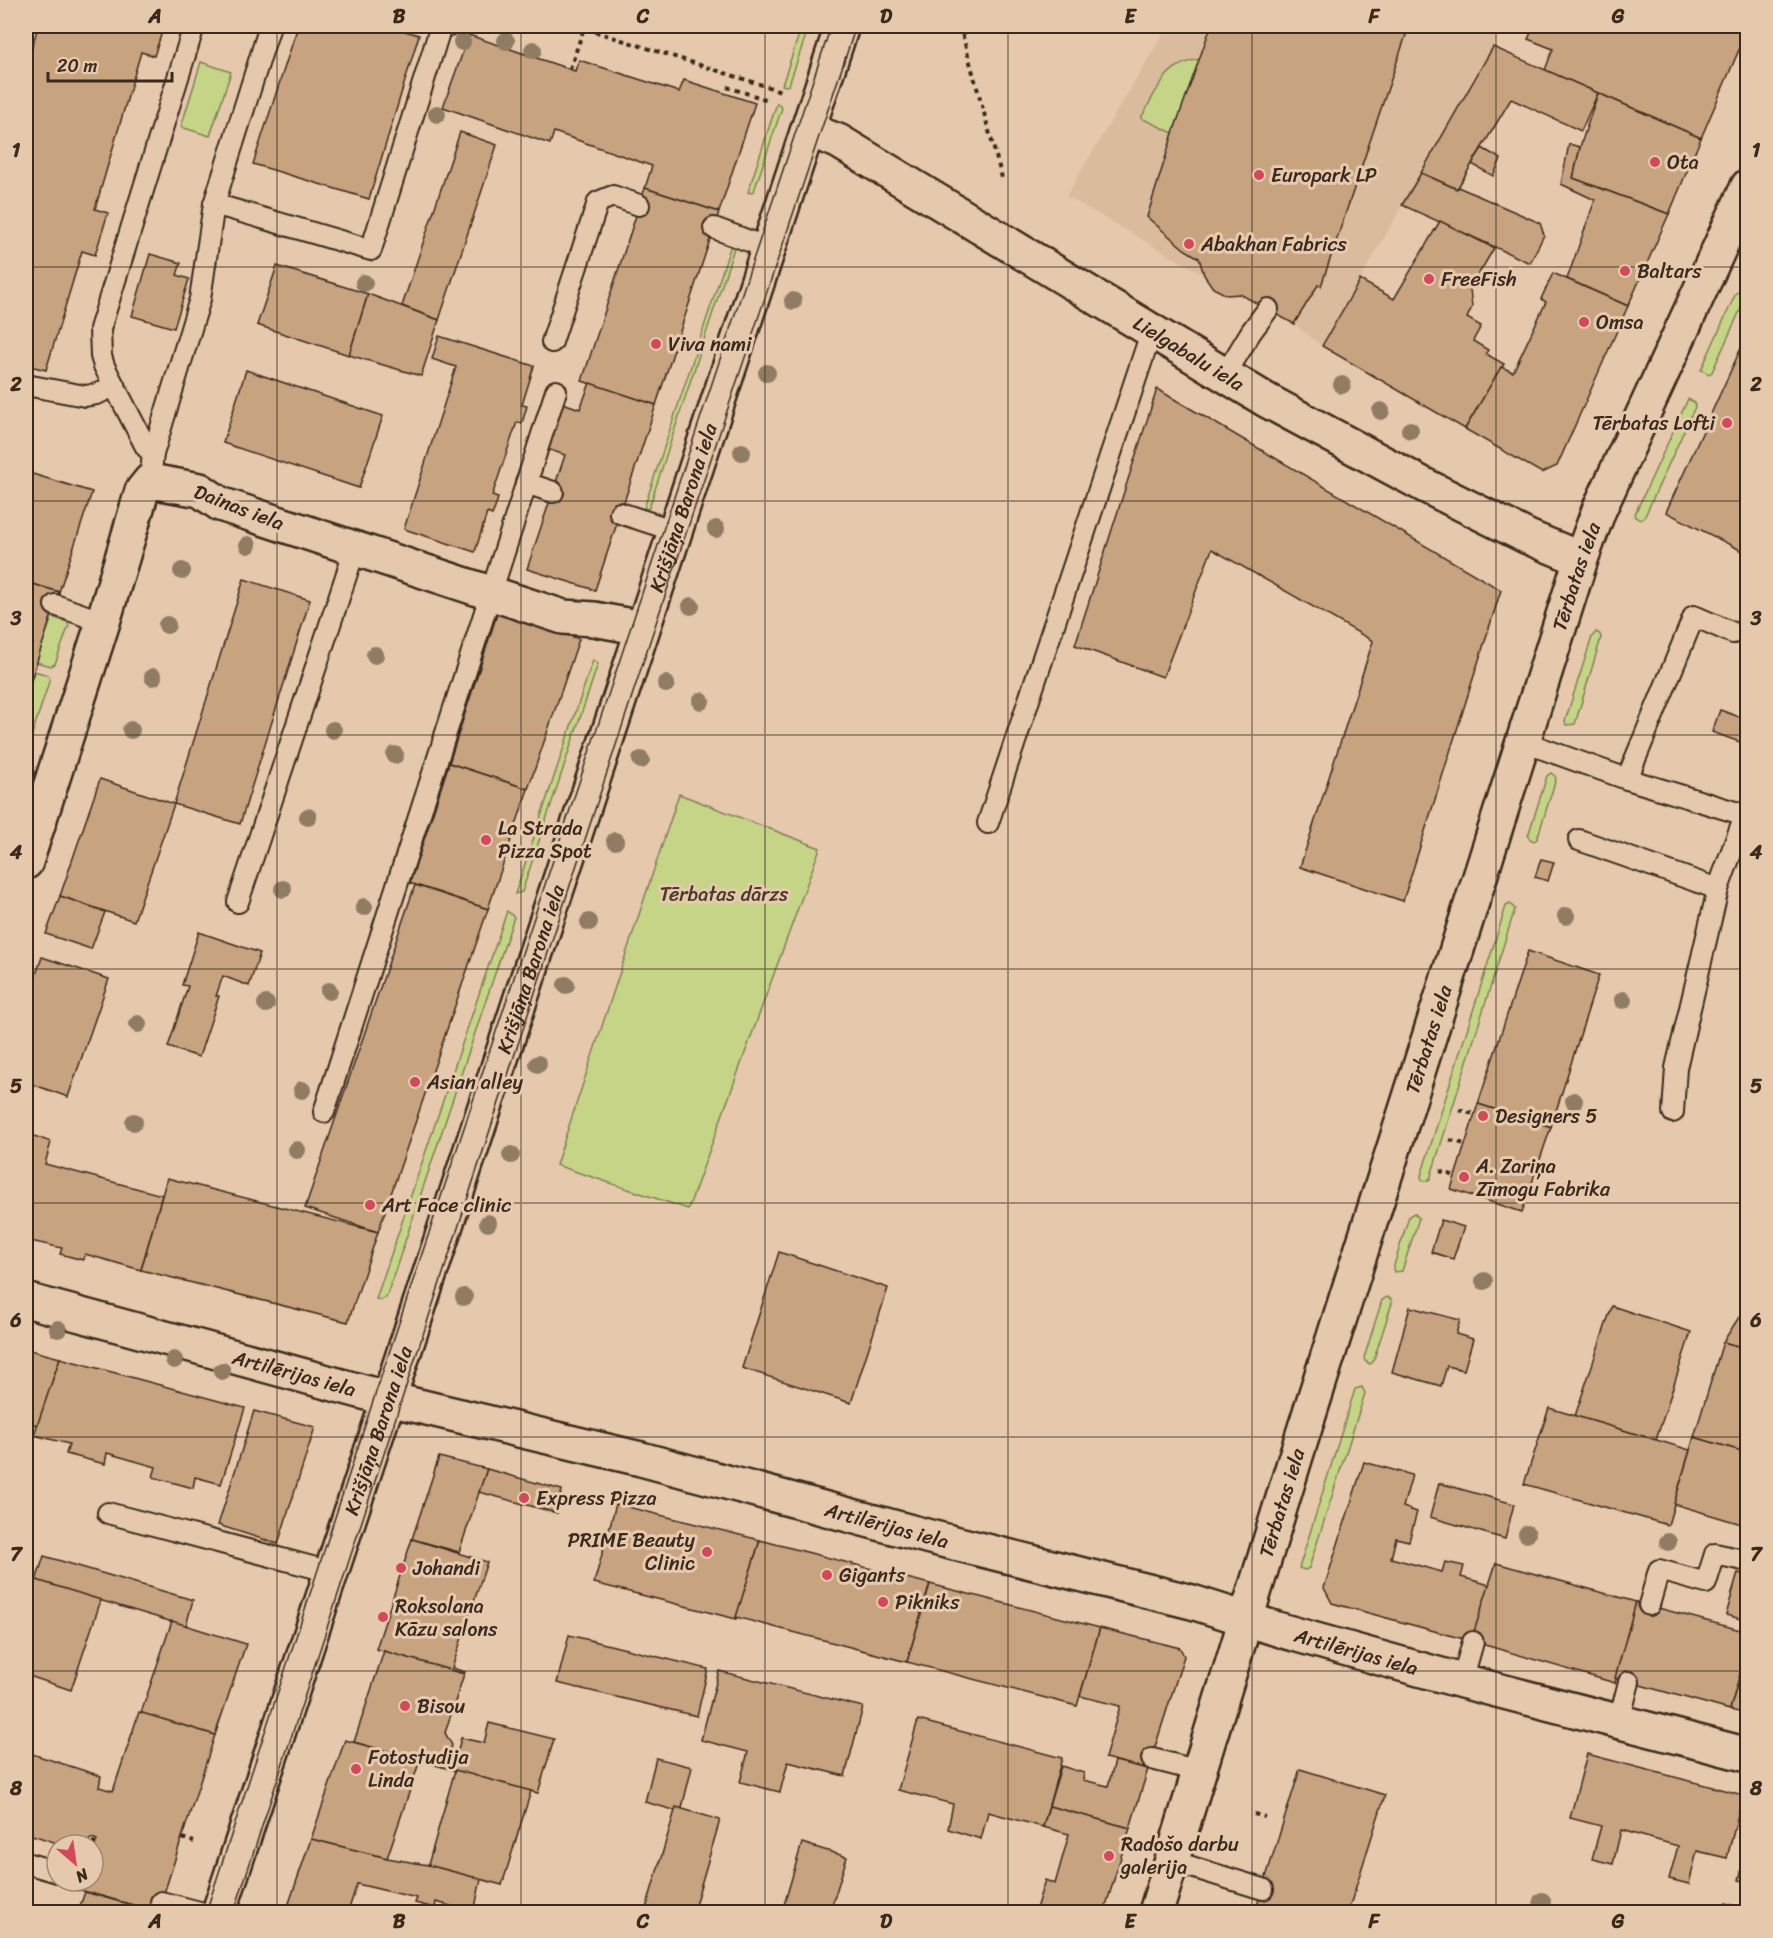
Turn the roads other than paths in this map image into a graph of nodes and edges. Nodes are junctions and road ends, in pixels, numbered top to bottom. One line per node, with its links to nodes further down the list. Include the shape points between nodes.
1 (194, 26): 16 (lane, via 100,329 101,356)
2 (270, 26): 7 (lane)
3 (447, 26): 7 (lane, via 441,30 371,250)
4 (842, 26): 5 (street, Krišjāņa Barona iela)
5 (812, 116): 10 (street, Krišjāņa Barona iela); 12 (street, Lielgabalu iela, via 838,141)
6 (1748, 186): 24 (street, Tērbatas iela, via 1599,510)
7 (213, 204): 18 (lane, via 200,299)
8 (639, 205): 13 (lane, via 613,196 598,202)
9 (714, 228): 10 (lane)
10 (768, 248): 22 (street, Krišjāņa Barona iela)
11 (1268, 309): 14 (lane)
12 (1152, 330): 14 (street, Lielgabalu iela); 33 (lane)
13 (552, 342)
14 (1225, 375): 24 (street, Lielgabalu iela, via 1424,485 1528,537)
15 (26, 385): 16 (lane, via 85,396)
16 (114, 386): 18 (lane, via 146,447)
17 (556, 391): 19 (lane)
18 (152, 468): 23 (street, Dainas iela, via 200,490 220,504); 27 (street)
19 (526, 483): 20 (lane); 25 (lane)
20 (553, 492)
21 (620, 513): 22 (lane)
22 (675, 531): 28 (street, Krišjāņa Barona iela)
23 (355, 549): 25 (street, Dainas iela); 37 (lane)
24 (1581, 558): 30 (street, Tērbatas iela)
25 (492, 593): 28 (street, Dainas iela, via 563,616); 38 (lane)
26 (55, 605): 27 (lane)
27 (103, 622): 35 (street)
28 (642, 628): 41 (street, Krišjāņa Barona iela)
29 (1733, 633): 31 (lane, via 1694,616)
30 (1524, 742): 31 (lane); 46 (street, Tērbatas iela)
31 (1627, 779): 32 (lane)
32 (1747, 815): 36 (lane)
33 (988, 823)
34 (1579, 840): 36 (lane)
35 (26, 862)
36 (1718, 889): 39 (lane, via 1676,1068)
37 (238, 902)
38 (324, 1112)
39 (1673, 1112)
40 (26, 1300): 41 (street, Artilērijas iela)
41 (389, 1399): 44 (street, Krišjāņa Barona iela); 46 (street, Artilērijas iela, via 641,1460)
42 (108, 1513): 44 (lane)
43 (1743, 1560): 45 (lane, via 1715,1554 1706,1583 1659,1570)
44 (331, 1572): 60 (street, Krišjāņa Barona iela)
45 (1649, 1605)
46 (1245, 1618): 48 (street, Artilērijas iela); 53 (street, Tērbatas iela)
47 (1473, 1642): 48 (lane)
48 (1462, 1681): 50 (street, Artilērijas iela)
49 (1629, 1682): 50 (lane)
50 (1619, 1721): 51 (street, Artilērijas iela)
51 (1748, 1755)
52 (1152, 1759): 53 (lane)
53 (1199, 1771): 54 (street, Tērbatas iela)
54 (1172, 1861): 57 (lane); 61 (street, Tērbatas iela)
55 (26, 1863): 56 (lane)
56 (45, 1869)
57 (1263, 1889)
58 (161, 1902): 59 (lane)
59 (200, 1912)
60 (219, 1912)
61 (1156, 1912)

